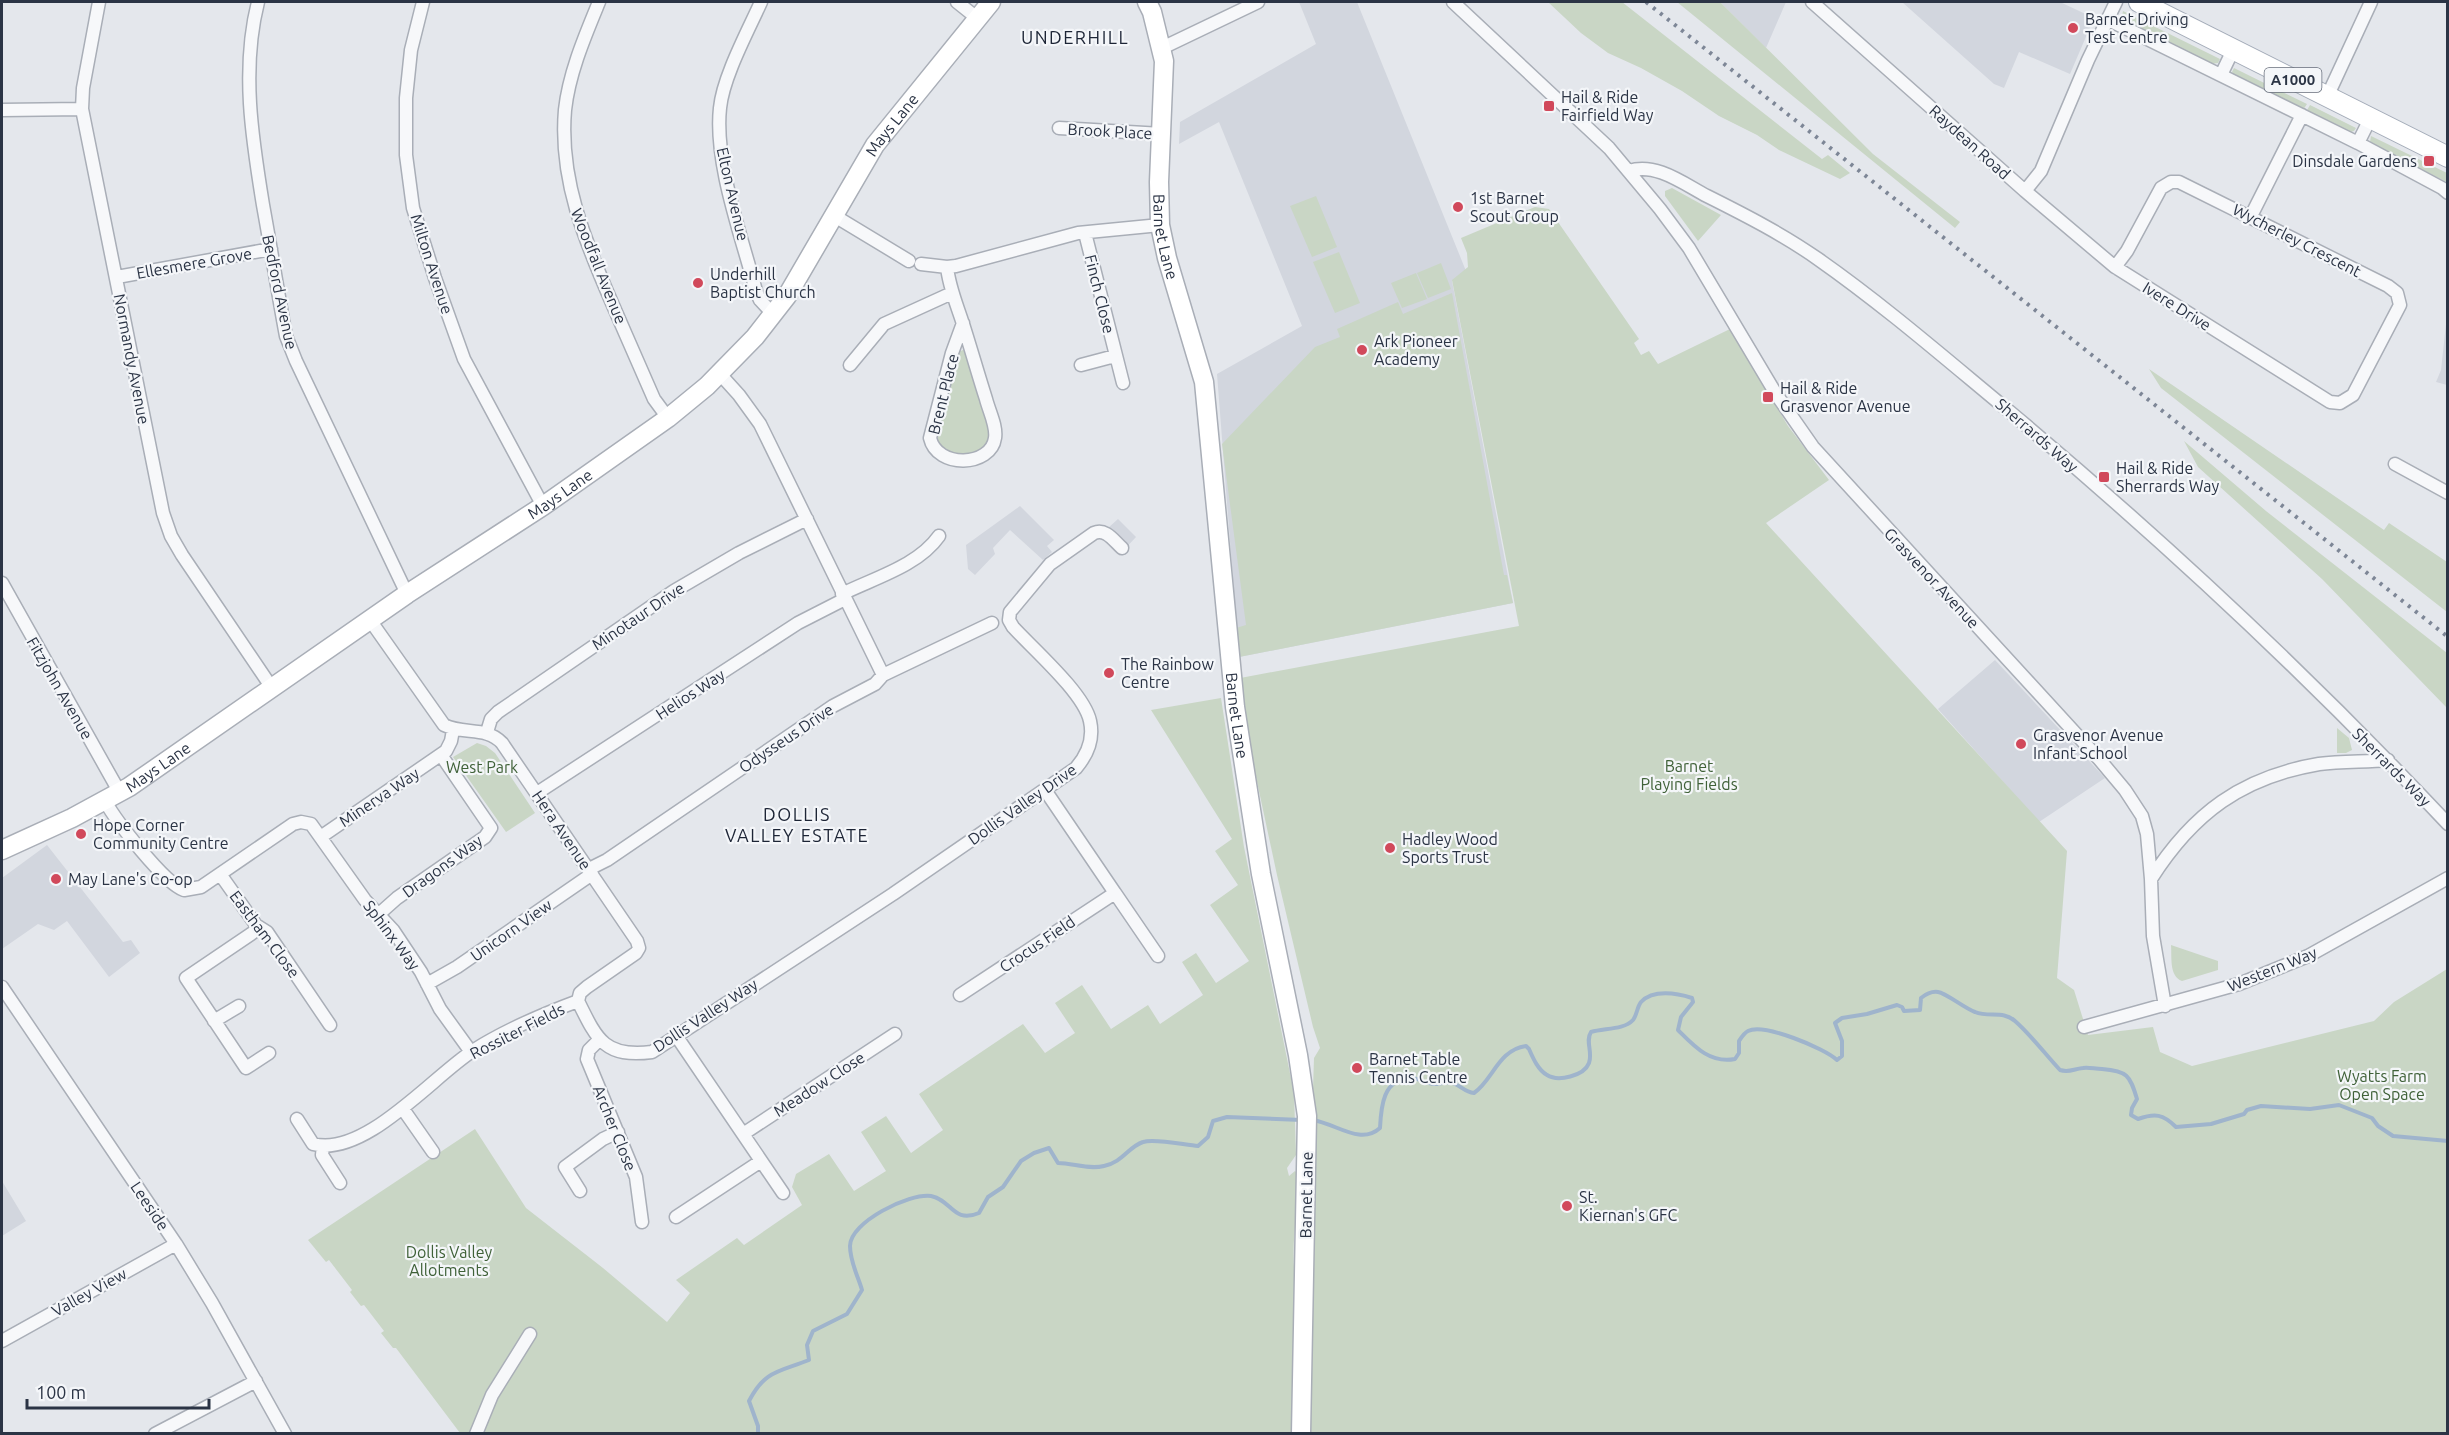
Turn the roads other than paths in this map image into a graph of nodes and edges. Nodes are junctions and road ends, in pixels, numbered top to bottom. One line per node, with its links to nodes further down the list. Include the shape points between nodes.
1 (99, 2): 21 (street, Normandy Avenue)
2 (258, 2): 36 (street, Bedford Avenue, via 249,104)
3 (423, 2): 52 (street, Milton Avenue, via 412,42 406,98 406,154 413,208 465,359)
4 (598, 2): 49 (street, Woodfall Avenue, via 568,89 564,129 569,182 587,245 652,393)
5 (761, 2): 41 (street, Elton Avenue, via 724,90 720,131 728,184 756,291)
6 (957, 2): 15 (street)
7 (991, 2): 15 (street, Mays Lane)
8 (1147, 2): 17 (street, Barnet Lane)
9 (1258, 2): 17 (street)
10 (1453, 2): 29 (street, Grasvenor Avenue)
11 (1812, 2): 30 (street, Raydean Road)
12 (2116, 2): 16 (street, Raydean Road)
13 (2139, 2): 18 (main road, A1000)
14 (2371, 2): 20 (street)
15 (977, 18): 32 (street, Mays Lane, via 875,145)
16 (2108, 19): 19 (street); 30 (street, Raydean Road, via 2041,171)
17 (1162, 48): 26 (street, Barnet Lane, via 1165,75)
18 (2233, 50): 19 (street); 20 (main road, A1000)
19 (2221, 75): 23 (street)
20 (2327, 97): 24 (main road, A1000)
21 (82, 109): 22 (street); 39 (street, Normandy Avenue)
22 (2, 110)
23 (2302, 116): 27 (street); 33 (street)
24 (2370, 119): 27 (street); 28 (main road, A1000)
25 (1059, 128): 26 (street, Brook Place)
26 (1161, 134): 34 (street, Barnet Lane)
27 (2358, 143): 31 (street)
28 (2448, 158)
29 (1629, 171): 66 (street, Sherrards Way, via 1655,170 1730,207 1816,257 1858,288 2117,505); 76 (street, Grasvenor Avenue, via 1689,248 1776,394 1813,447 2125,790 2140,811 2147,834)
30 (2025, 191): 38 (street, Ivere Drive)
31 (2448, 193)
32 (833, 215): 37 (street, via 915,262); 41 (street, Mays Lane)
33 (2251, 216): 38 (street, Wycherley Crescent, via 2185,183 2167,184 2158,191); 48 (street, Wycherley Crescent, via 2388,286 2399,297 2399,311 2358,385 2349,399)
34 (1160, 225): 35 (street); 115 (street, Barnet Lane, via 1204,382 1235,707 1307,1123)
35 (1084, 233): 37 (street); 43 (street, Finch Close)
36 (271, 249): 39 (street, Ellesmere Grove); 57 (street, Bedford Avenue, via 290,349)
37 (947, 267): 40 (street, Brent Place)
38 (2115, 267): 48 (street, Ivere Drive, via 2325,400)
39 (117, 277): 62 (street, Normandy Avenue, via 166,524 182,555)
40 (952, 292): 42 (street, Brent Place); 44 (street, via 884,324)
41 (774, 315): 46 (street, Mays Lane)
42 (963, 323): 42 (street, Brent Place, via 995,441 989,452 977,459 947,459 934,450 930,438)
43 (1115, 356): 45 (street, Finch Close); 47 (street, Finch Close)
44 (850, 365)
45 (1081, 365)
46 (720, 374): 49 (street, Mays Lane); 53 (street, via 760,424)
47 (1123, 383)
48 (2340, 403)
49 (669, 418): 52 (street, Mays Lane)
50 (2395, 464): 51 (street)
51 (2448, 493)
52 (543, 506): 57 (street, Mays Lane)
53 (807, 519): 58 (street); 64 (street, Minotaur Drive, via 738,553 650,607 498,712)
54 (939, 536): 58 (street, Helios Way, via 915,558)
55 (1122, 548): 67 (street, Dollis Valley Drive, via 1106,533 1094,533 1050,564 1009,616 1013,627 1080,700 1090,721 1091,741 1083,760)
56 (2, 583): 69 (street, Fitzjohn Avenue)
57 (407, 594): 59 (street, Mays Lane)
58 (844, 597): 61 (street); 68 (street, Helios Way)
59 (370, 620): 62 (street, Mays Lane); 63 (street, via 439,719)
60 (992, 623): 61 (street, Odysseus Drive)
61 (883, 675): 73 (street, Odysseus Drive, via 875,684 833,706)
62 (272, 688): 69 (street, Mays Lane)
63 (453, 730): 64 (street); 65 (street, via 448,749)
64 (487, 732): 68 (street, Hera Avenue, via 502,743)
65 (441, 755): 71 (street, Minerva Way); 78 (street, Dragons Way, via 490,828 485,837)
66 (2388, 760): 70 (street, Sherrards Way); 76 (street, via 2320,764 2247,786 2223,799 2193,824)
67 (1045, 790): 77 (street); 80 (street, Dollis Valley Drive)
68 (537, 793): 73 (street, Hera Avenue)
69 (113, 797): 72 (street, Mays Lane); 74 (street, Fitzjohn Avenue, via 119,821 178,888 201,887)
70 (2448, 824)
71 (322, 836): 74 (street, Sphinx Way, via 307,823 293,824); 78 (street, Sphinx Way, via 365,900)
72 (2, 850)
73 (590, 871): 82 (street, Unicorn View, via 457,967); 85 (street, Hera Avenue, via 639,948 629,960 580,993)
74 (220, 874): 79 (street, Eastham Close)
75 (2448, 878): 87 (street, Western Way, via 2308,956 2239,984)
76 (2151, 879): 87 (street, Grasvenor Avenue, via 2153,936)
77 (1114, 893): 81 (street); 84 (street, Crocus Field)
78 (379, 914): 82 (street, Sphinx Way)
79 (256, 925): 88 (street, via 255,931 186,978); 89 (street, Eastham Close, via 267,932)
80 (843, 926): 92 (street, Dollis Valley Way)
81 (1158, 956)
82 (427, 984): 94 (street, Sphinx Way)
83 (2, 987): 108 (street, Leeside)
84 (960, 995)
85 (578, 1001): 93 (street); 94 (street, Rossiter Fields)
86 (239, 1006): 88 (street)
87 (2165, 1006): 90 (street, Western Way)
88 (214, 1021): 95 (street, via 246,1068)
89 (330, 1025)
90 (2084, 1027)
91 (895, 1034): 99 (street, Meadow Close)
92 (676, 1037): 93 (street, Dollis Valley Way, via 652,1052 633,1054 615,1050); 99 (street)
93 (599, 1040): 98 (street, Archer Close, via 589,1050 587,1059)
94 (471, 1052): 96 (street, Rossiter Fields)
95 (269, 1053)
96 (403, 1108): 100 (street, Rossiter Fields, via 350,1140); 101 (street)
97 (297, 1119): 100 (street, via 313,1144)
98 (618, 1132): 104 (street, via 565,1167); 107 (street, Archer Close, via 636,1177)
99 (743, 1134): 102 (street)
100 (323, 1146): 103 (street, via 322,1155)
101 (433, 1152)
102 (761, 1161): 105 (street); 106 (street)
103 (340, 1183)
104 (580, 1191)
105 (783, 1193)
106 (676, 1217)
107 (642, 1222)
108 (176, 1244): 110 (street, Valley View); 111 (street, Leeside)
109 (530, 1334): 114 (street, via 492,1395)
110 (2, 1341)
111 (256, 1381): 112 (street); 113 (street, Leeside)
112 (155, 1434)
113 (285, 1434)
114 (476, 1434)
115 (1301, 1434)

